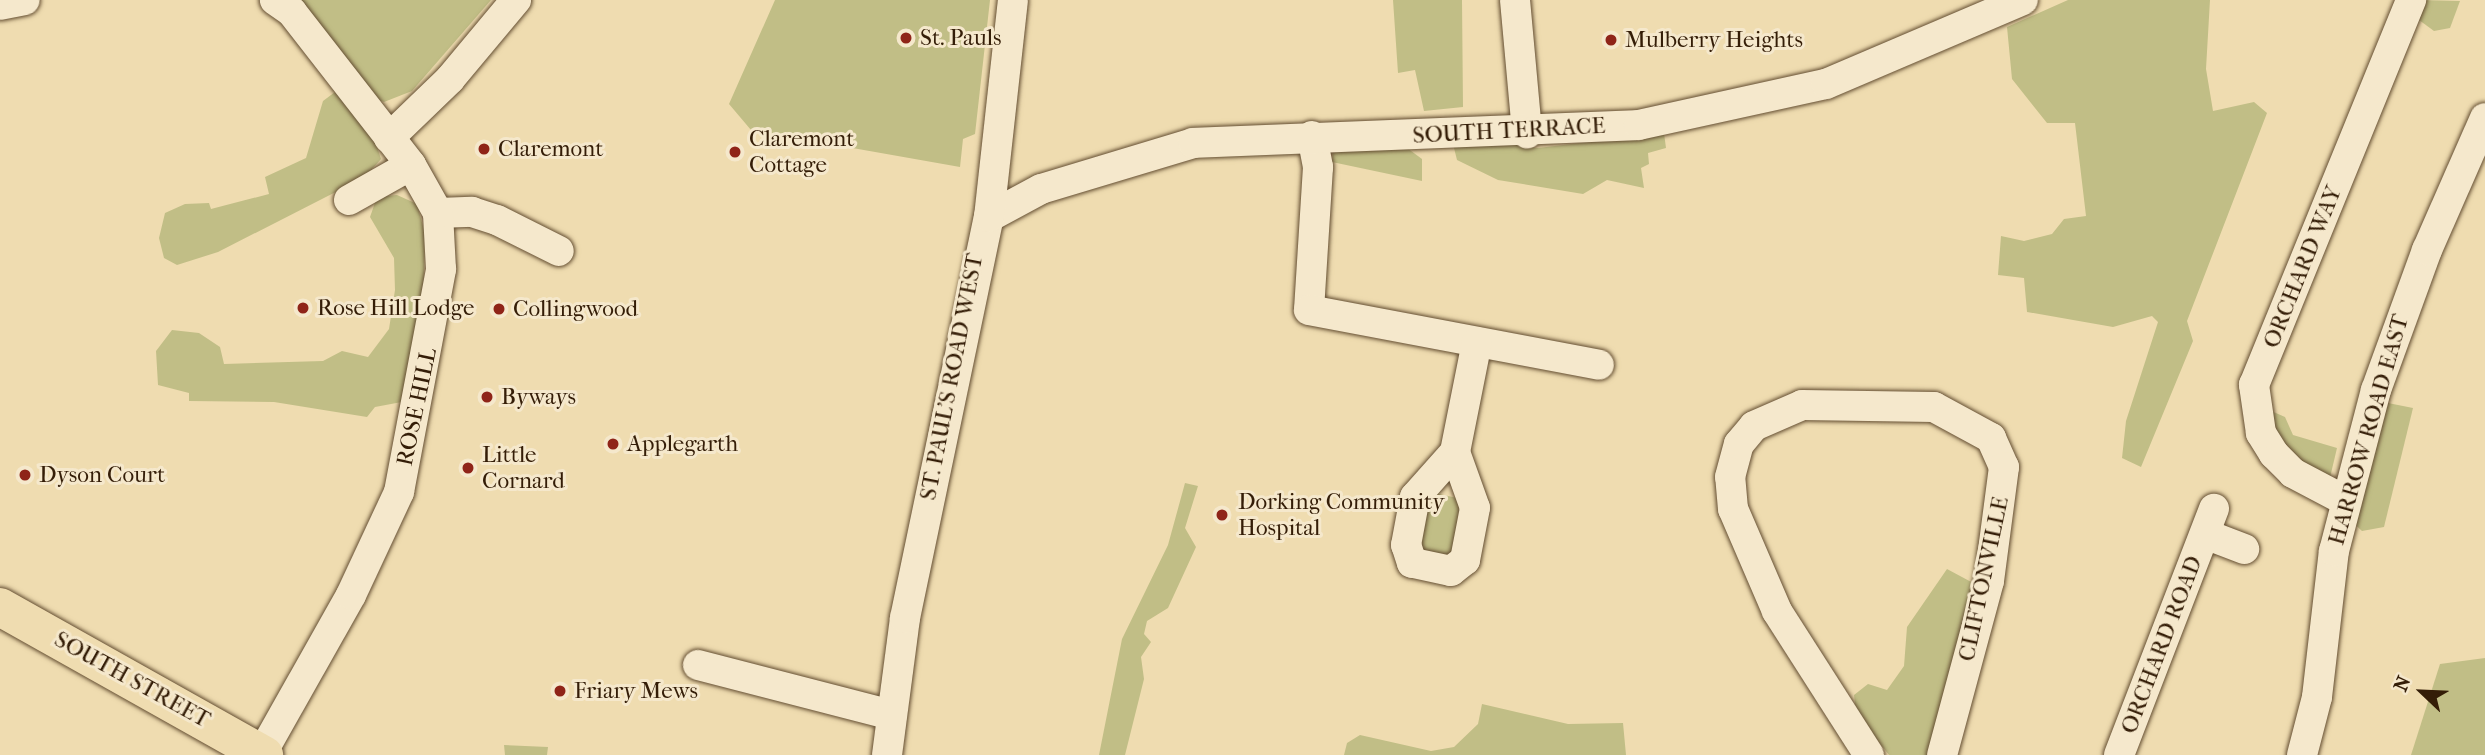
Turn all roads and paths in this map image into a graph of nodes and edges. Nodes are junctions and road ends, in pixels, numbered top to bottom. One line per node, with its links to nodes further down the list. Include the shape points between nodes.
1 (25, 0): 8 (street)
2 (275, 0): 12 (street, ROSE HILL, via 292,12)
3 (516, 0): 12 (street, via 450,79)
4 (1013, 0): 16 (street, ST. PAUL'S ROAD WEST)
5 (1516, 0): 10 (street)
6 (2023, 0): 10 (street, SOUTH TERRACE, via 1826,84 1639,125)
7 (2411, 0): 21 (street, ORCHARD WAY, via 2254,385 2261,433 2274,454 2293,473)
8 (0, 5)
9 (2485, 118): 21 (street, HARROW ROAD EAST, via 2399,319)
10 (1527, 133): 11 (street, SOUTH TERRACE)
11 (1312, 136): 16 (street, SOUTH TERRACE, via 1193,142 1041,189); 18 (street, via 1318,167 1309,310)
12 (389, 138): 13 (street, ROSE HILL)
13 (411, 165): 14 (street); 15 (street, ROSE HILL)
14 (349, 200)
15 (438, 212): 17 (street, via 472,212); 26 (street, ROSE HILL, via 441,269 434,330 399,492 351,595)
16 (989, 217): 25 (street, ST. PAUL'S ROAD WEST, via 953,367)
17 (559, 251)
18 (1477, 342): 19 (street); 20 (street)
19 (1599, 365)
20 (1455, 452)
21 (2346, 501): 31 (street, HARROW ROAD EAST)
22 (2244, 549): 30 (street, ORCHARD ROAD, via 2209,522)
23 (0, 607): 26 (main road, SOUTH STREET)
24 (698, 665): 25 (street)
25 (891, 715): 27 (street, ST. PAUL'S ROAD WEST)
26 (263, 754)
27 (887, 755)
28 (1869, 755): 29 (street, CLIFTONVILLE, via 1777,611 1733,509 1730,477 1739,444 1755,426 1802,405 1934,407 1968,419 1991,438 2004,467 1989,581)
29 (1942, 755)
30 (2119, 755)
31 (2302, 755)

